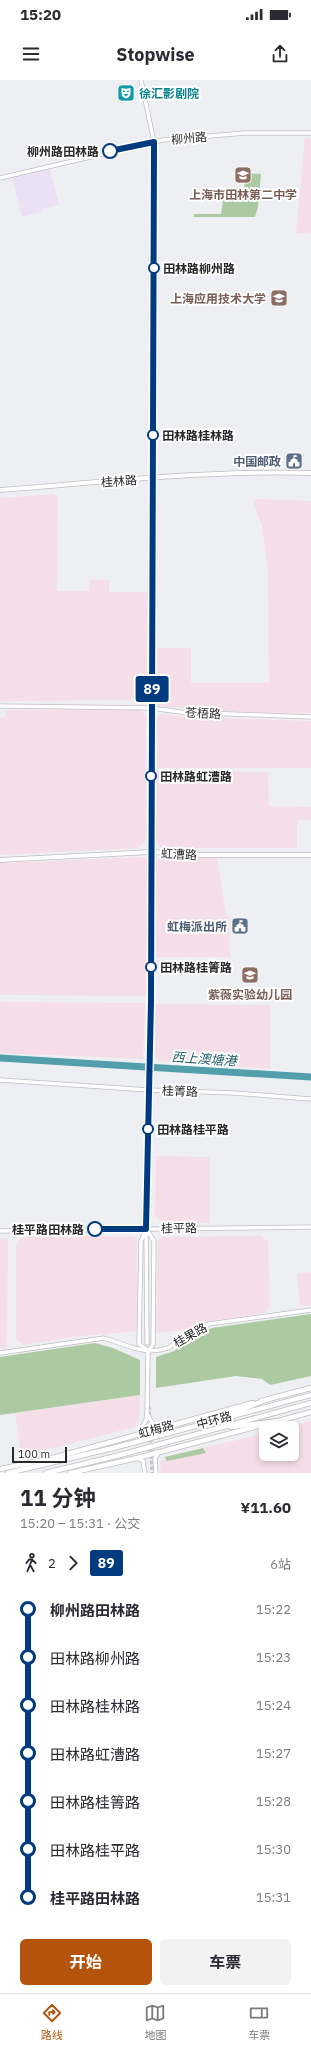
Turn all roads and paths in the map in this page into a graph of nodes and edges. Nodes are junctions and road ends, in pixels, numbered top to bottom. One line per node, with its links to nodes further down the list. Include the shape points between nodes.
1 (141, 80): 3 (street)
2 (311, 133): 3 (street, 柳州路, via 245,133)
3 (154, 142): 4 (street, 柳州路); 6 (street)
4 (0, 178)
5 (311, 474): 6 (main road, 桂林路, via 264,472)
6 (153, 478): 7 (main road, 桂林路); 9 (street)
7 (0, 490)
8 (0, 706): 9 (street, 苍梧路)
9 (151, 708): 10 (street, 苍梧路, via 180,712); 11 (street)
10 (311, 717)
11 (151, 852): 12 (main road, 虹漕路, via 202,855); 13 (main road, 虹漕路); 15 (street)
12 (311, 855)
13 (0, 860)
14 (0, 1080): 15 (street, 桂箐路)
15 (149, 1090): 16 (street, 桂箐路); 18 (street)
16 (311, 1099)
17 (311, 1227): 18 (street, 桂平路)
18 (146, 1229): 19 (street, 桂平路); 21 (street); 22 (street, via 154,1241 153,1345); 22 (street, via 141,1241 139,1344)
19 (0, 1231)
20 (311, 1310): 22 (street, 桂果路, via 209,1324 197,1328 168,1348)
21 (147, 1343)
22 (148, 1351): 23 (street, 桂果路, via 104,1338); 29 (street)
23 (0, 1353)
24 (311, 1388): 26 (main road, 虹梅路)
25 (311, 1394): 30 (main road, 中环路)
26 (263, 1401): 30 (main road); 34 (main road, 虹梅路)
27 (311, 1403): 35 (main road, 中环路)
28 (311, 1412): 31 (main road, 虹梅路)
29 (147, 1414): 34 (street, via 154,1424); 36 (street)
30 (211, 1421): 40 (main road, 中环路)
31 (278, 1421)
32 (259, 1424): 35 (main road)
33 (259, 1426): 37 (main road, 虹梅路)
34 (162, 1427): 36 (main road, 虹梅路)
35 (214, 1430): 41 (main road, 中环路)
36 (138, 1434): 39 (main road, 虹梅路, via 48,1459)
37 (159, 1452): 38 (main road, 虹梅路); 44 (street, via 155,1458)
38 (137, 1458): 42 (main road, 虹梅路); 43 (street, via 143,1460)
39 (0, 1469)
40 (8, 1473)
41 (46, 1473)
42 (70, 1473)
43 (145, 1473)
44 (156, 1473)

